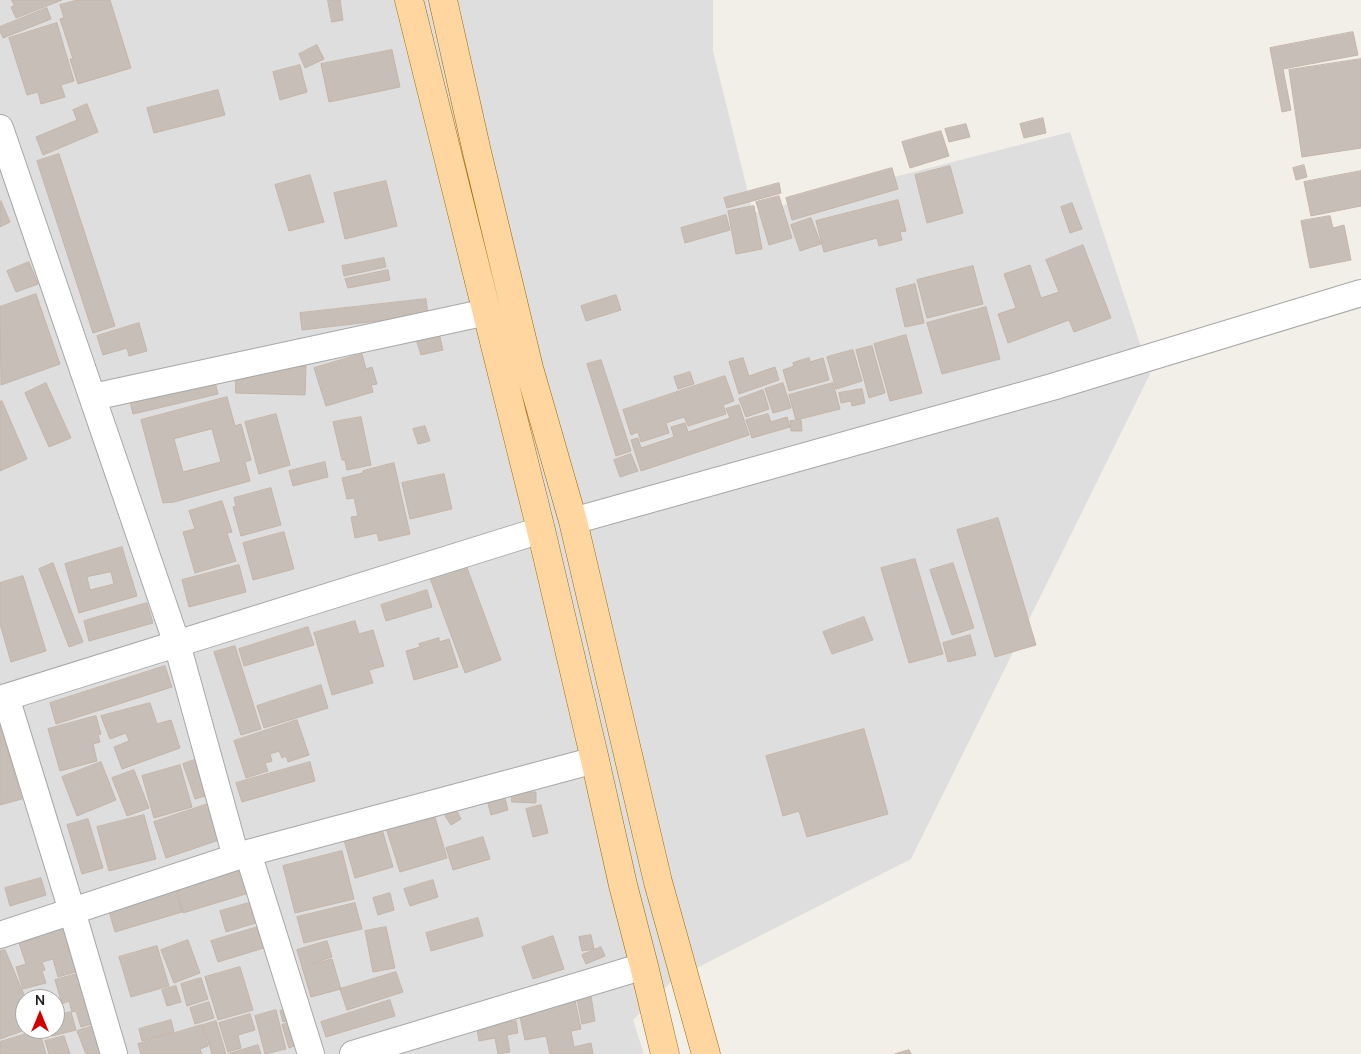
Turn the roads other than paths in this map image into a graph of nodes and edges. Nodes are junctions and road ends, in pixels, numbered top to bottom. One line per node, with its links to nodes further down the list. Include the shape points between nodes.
1 (409, 0): 5 (main road)
2 (443, 0): 7 (main road, via 529,368)
3 (0, 128): 6 (street)
4 (1361, 293): 7 (street, via 1052,387)
5 (487, 312): 6 (street); 8 (main road)
6 (92, 397): 9 (street)
7 (573, 521): 20 (main road, via 658,882)
8 (541, 530): 9 (street); 11 (main road)
9 (177, 644): 10 (street); 12 (street)
10 (3, 698): 13 (street)
11 (595, 760): 12 (street); 15 (main road)
12 (242, 855): 13 (street); 17 (street)
13 (72, 912): 14 (street); 16 (street)
14 (0, 936)
15 (644, 966): 18 (street); 19 (main road)
16 (114, 1054)
17 (311, 1054)
18 (353, 1054)
19 (665, 1054)
20 (706, 1054)

